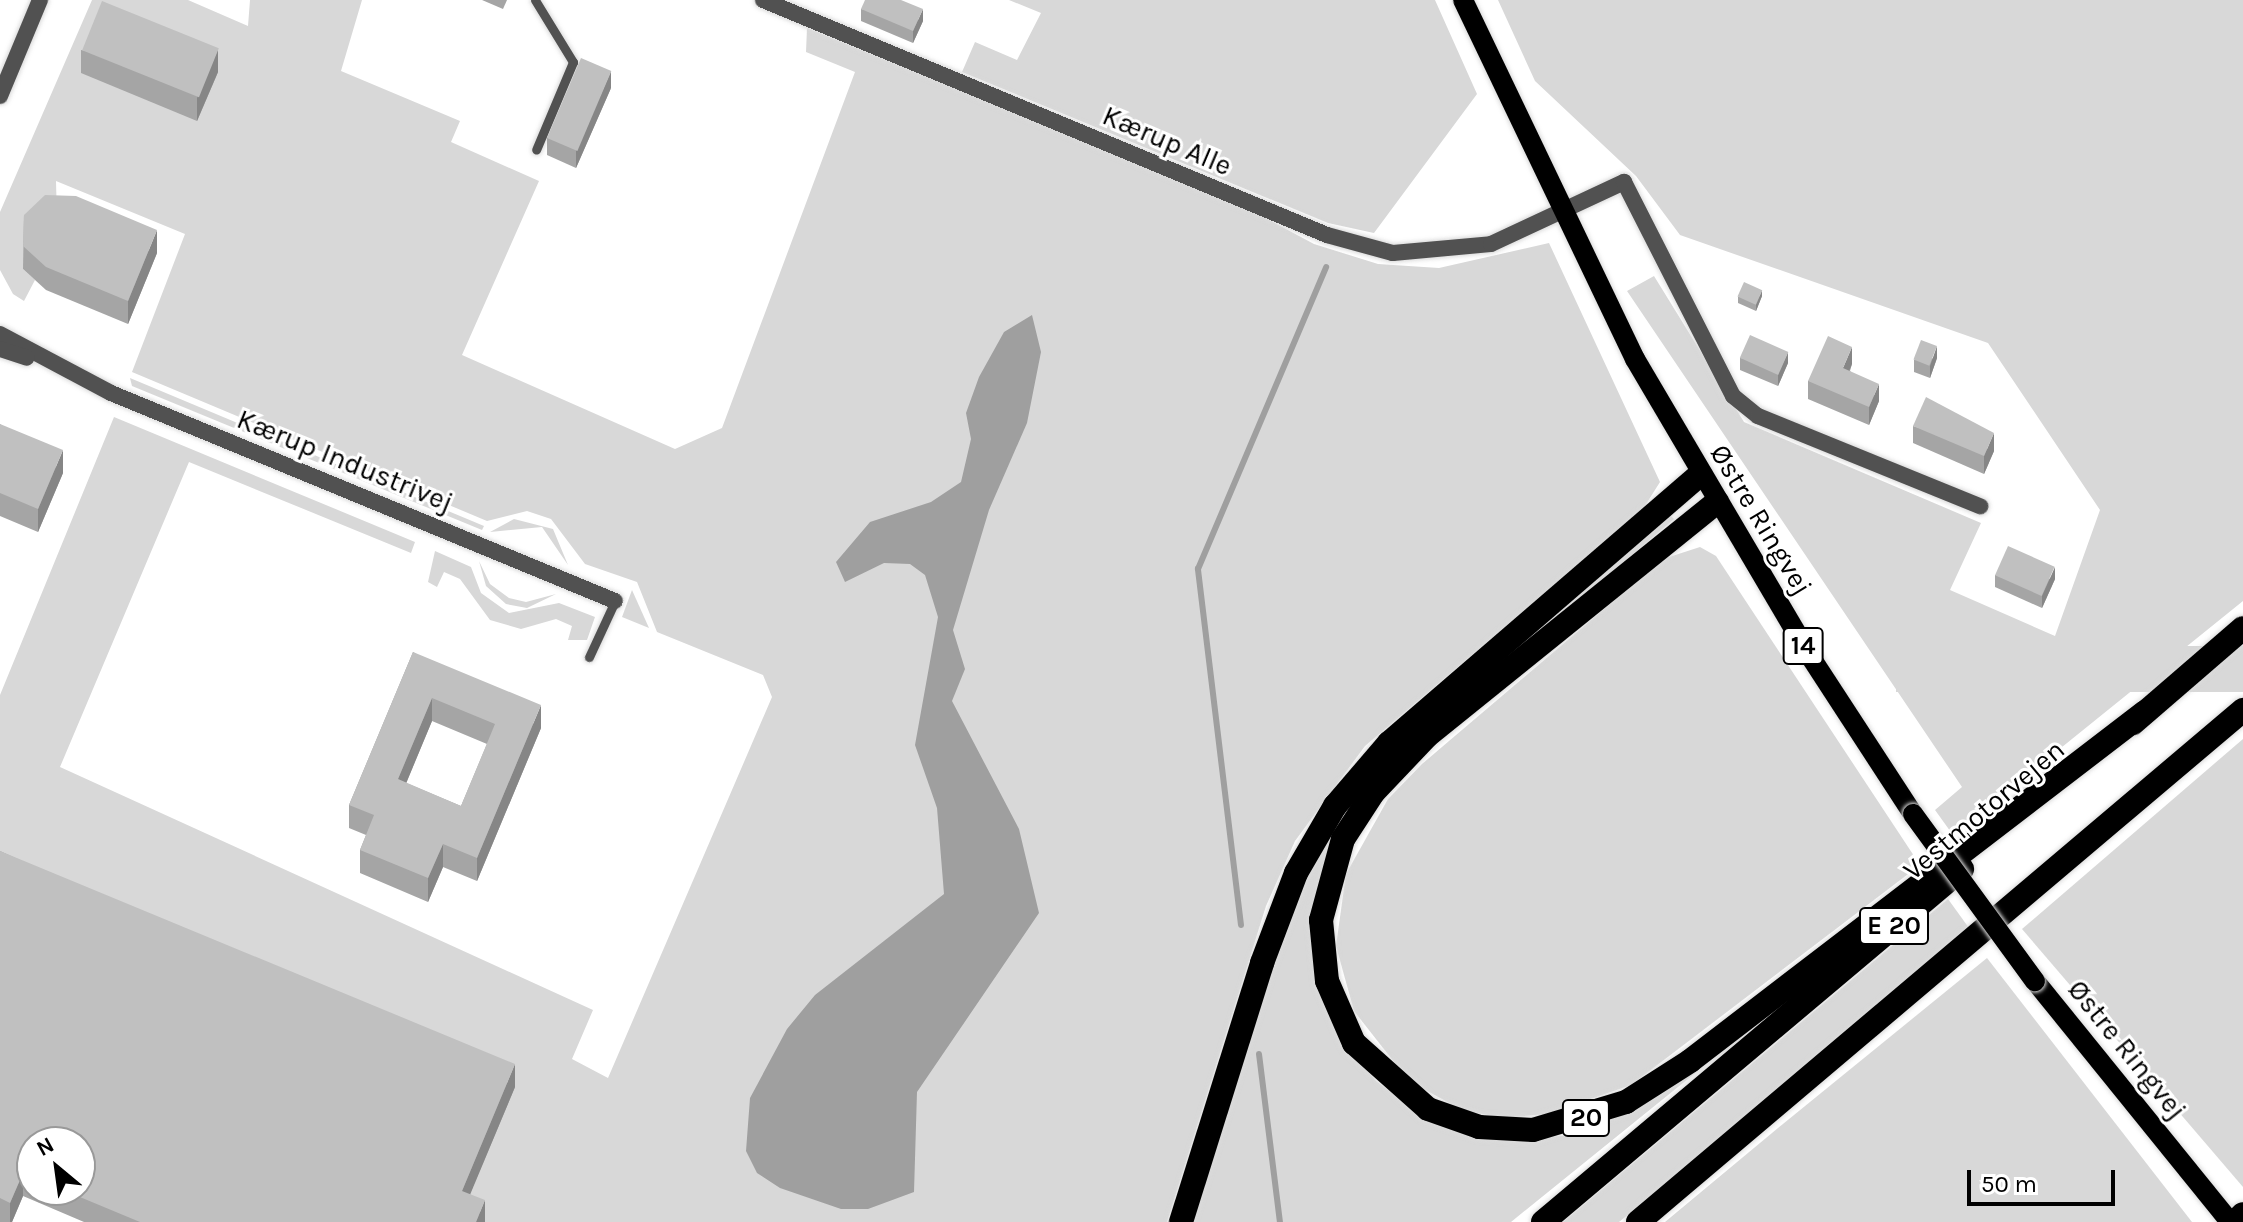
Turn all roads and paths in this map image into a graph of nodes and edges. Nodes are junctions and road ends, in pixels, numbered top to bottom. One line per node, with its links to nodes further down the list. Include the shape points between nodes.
1 (40, 0): 5 (street)
2 (535, 0): 6 (lane, via 573,62)
3 (763, 0): 7 (street, Kærup Alle, via 1359,246 1460,251 1523,234)
4 (1463, 0): 7 (main road, Østre Ringvej / 14)
5 (0, 96)
6 (536, 150)
7 (1560, 213): 11 (main road, Østre Ringvej / 14); 13 (street, Østre Ringvej, via 1624,182 1733,396 1758,416)
8 (0, 334): 10 (street, Kærup Industrivej)
9 (0, 349): 10 (street, Kærup Industrivej)
10 (55, 366): 14 (street, Kærup Industrivej)
11 (1700, 475): 12 (main road, Østre Ringvej / 14); 20 (highway, via 1389,743 1335,806 1296,873 1262,963)
12 (1717, 502): 18 (highway, 20, via 1427,736 1373,793 1343,839 1321,920 1327,981 1354,1043 1428,1109 1479,1127 1533,1130 1626,1102 1690,1061); 23 (main road, Østre Ringvej / 14, bridge, via 1913,814 2035,981)
13 (1980, 506)
14 (615, 601): 16 (lane)
15 (2243, 628): 18 (highway, Vestmotorvejen / E 20)
16 (589, 657)
17 (2243, 710): 22 (highway, E 20)
18 (2145, 712): 21 (highway, Vestmotorvejen / E 20)
19 (2243, 1214): 23 (highway)
20 (1181, 1222)
21 (1543, 1222)
22 (1638, 1222)
23 (2232, 1222)

